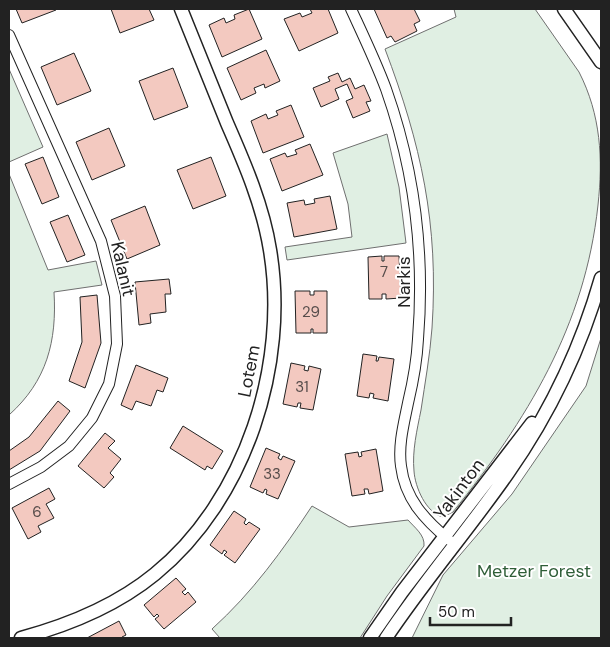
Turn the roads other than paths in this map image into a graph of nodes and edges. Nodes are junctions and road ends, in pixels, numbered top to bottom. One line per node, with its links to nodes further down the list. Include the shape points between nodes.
1 (180, 9): 10 (street, Lotem, via 246,167 261,209 270,250 274,328 262,399 252,432 223,492 182,548 155,574 127,594 69,623)
2 (351, 9): 9 (street, Narkis, via 397,124 418,231 421,306 413,382 400,451 402,472 413,502 430,524)
3 (564, 9): 6 (street)
4 (9, 35): 5 (street, Kalanit)
5 (11, 47): 8 (street, Kalanit, via 101,241 115,296 117,344 109,384 92,418 69,446 41,467)
6 (601, 62)
7 (601, 278): 9 (street, Yakinton, via 572,360)
8 (9, 484)
9 (450, 540): 11 (street, Yakinton, via 402,592); 12 (street, Yakinton)
10 (20, 638)
11 (370, 638)
12 (386, 638)

